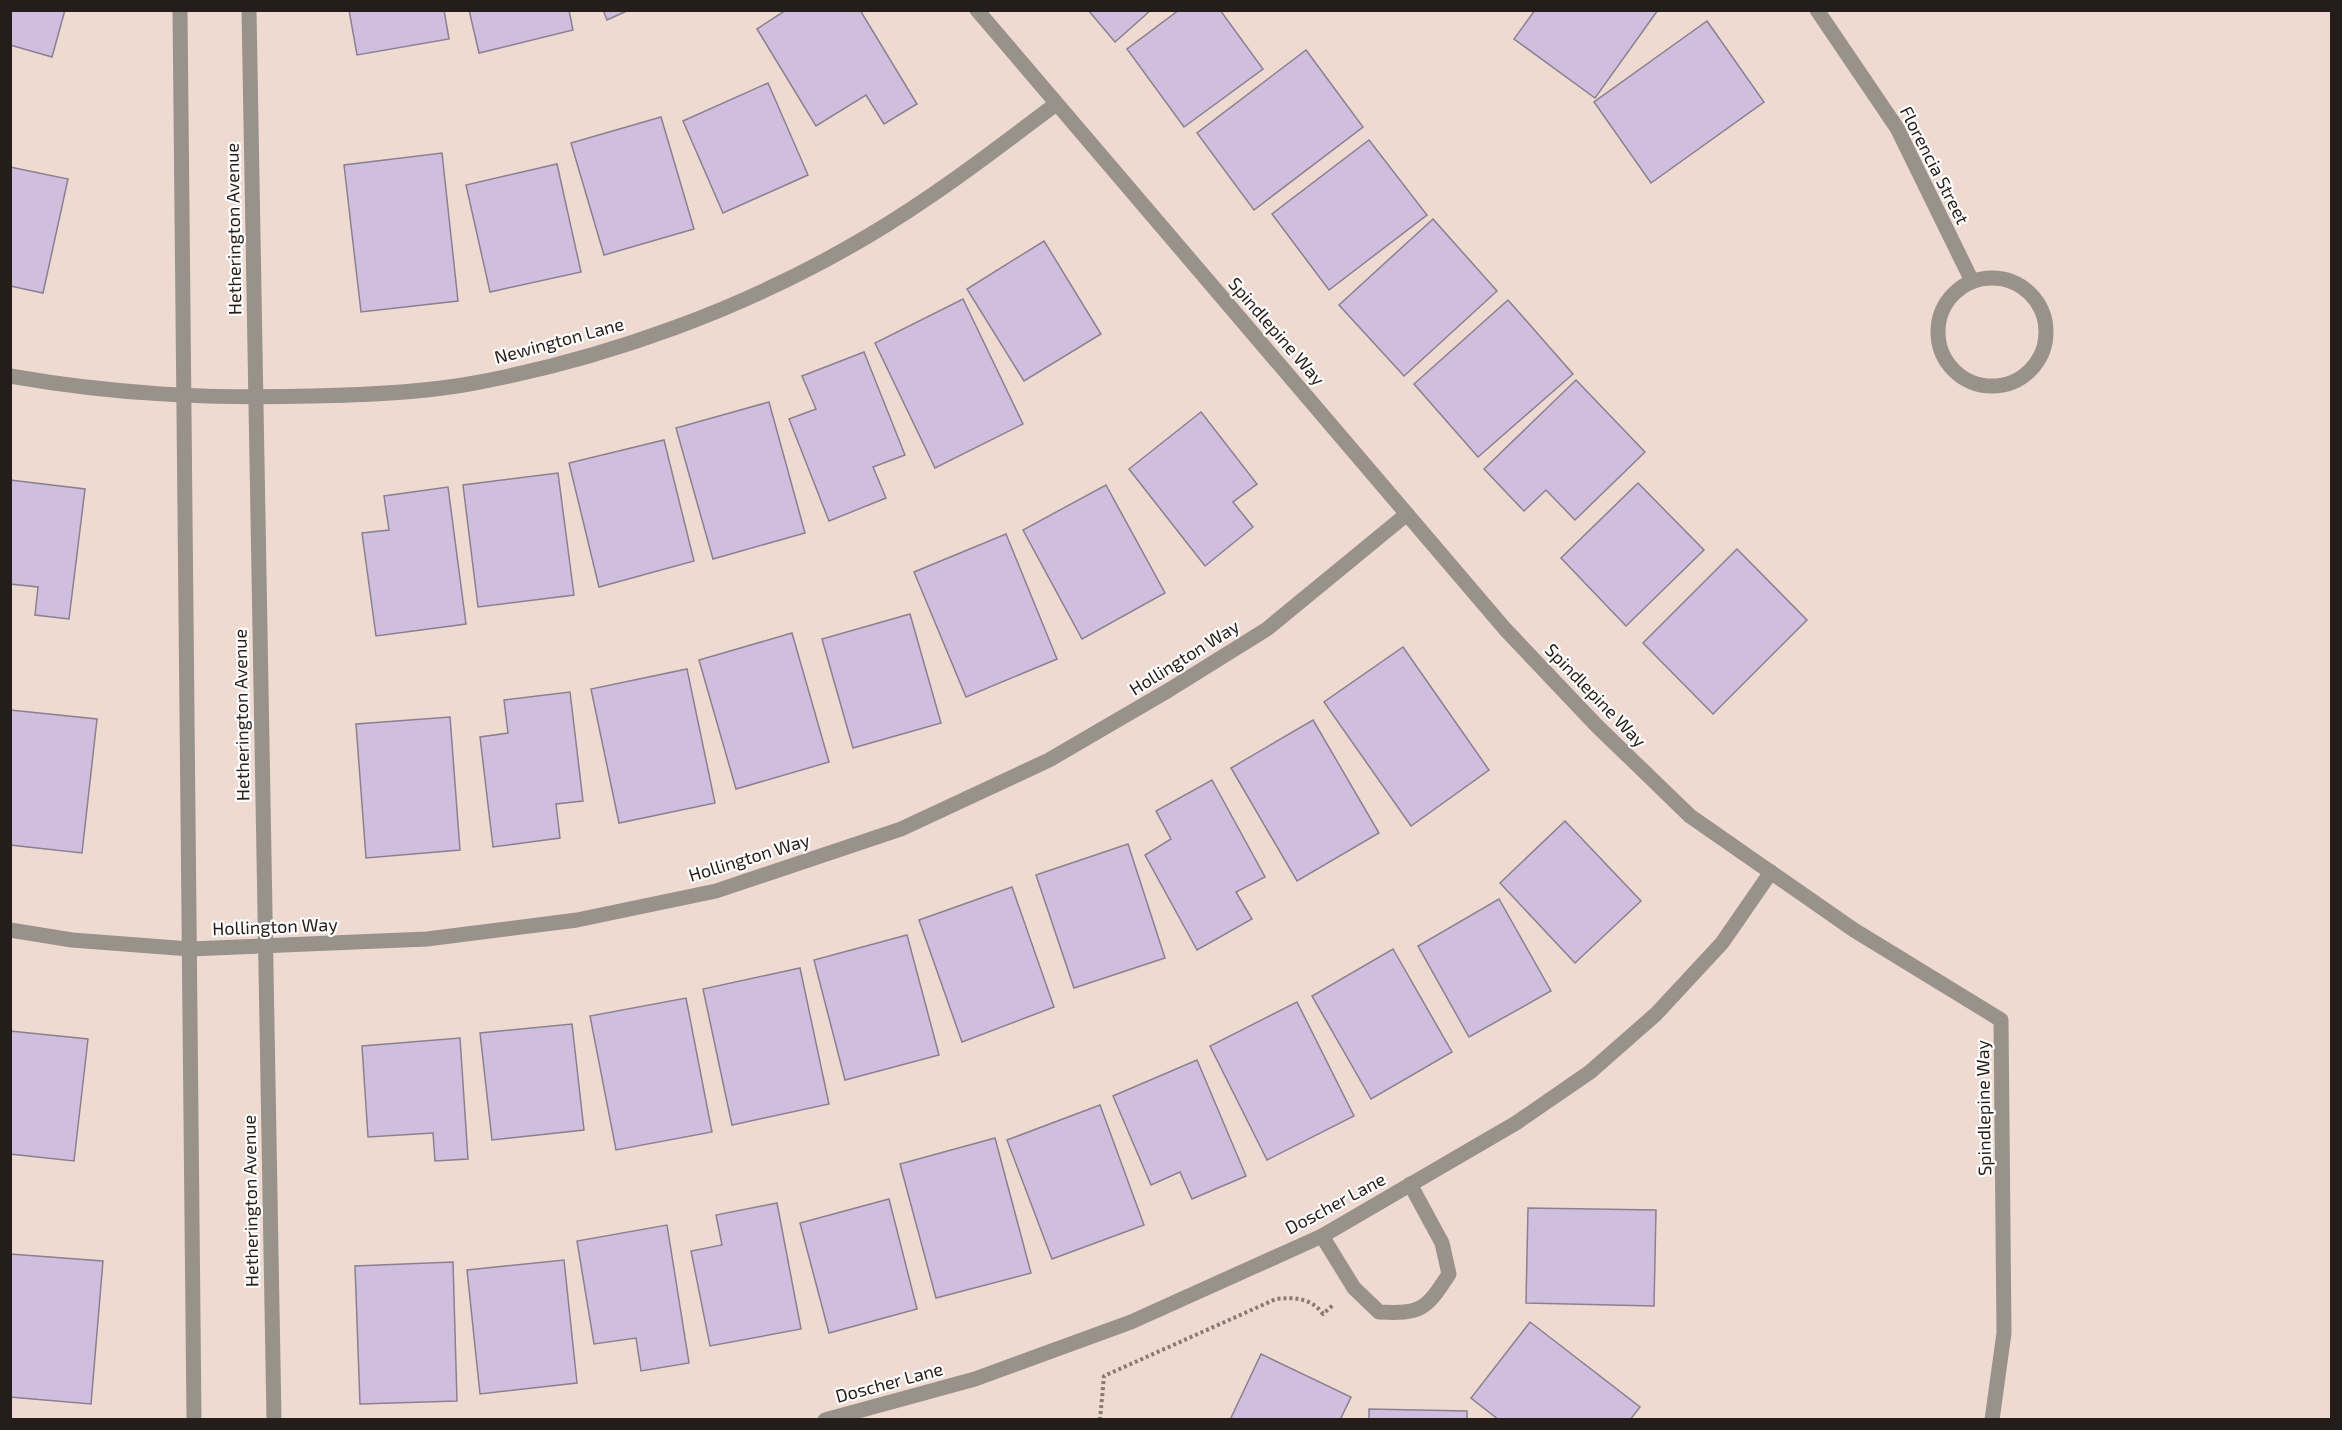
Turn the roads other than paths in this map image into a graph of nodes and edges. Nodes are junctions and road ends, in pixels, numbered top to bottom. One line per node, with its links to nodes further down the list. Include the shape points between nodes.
1 (180, 10): 8 (street)
2 (249, 10): 9 (street, Hetherington Avenue)
3 (977, 10): 5 (street, Spindlepine Way)
4 (1817, 10): 6 (street, Florencia Street, via 1897,128)
5 (1056, 104): 9 (street, Newington Lane, via 968,171 867,237 770,288 671,328 581,358 468,384 364,395); 10 (street, Spindlepine Way)
6 (1972, 281): 6 (street, via 1954,292 1942,310 1938,331 1941,352 1953,370 1971,382 1992,386 2012,382 2030,371 2043,353 2047,332 2043,311 2031,293 2013,281 1993,277)
7 (10, 376): 8 (street, Newington Lane, via 82,389)
8 (184, 396): 9 (street, Newington Lane); 14 (street)
9 (255, 397): 13 (street, Hetherington Avenue)
10 (1407, 514): 11 (street, Spindlepine Way, via 1505,629 1597,726 1690,816); 13 (street, Hollington Way, via 1267,629 1049,760 901,829 716,891 577,920 427,939)
11 (1771, 872): 15 (street, Doscher Lane, via 1722,943 1656,1014 1590,1072 1516,1123); 20 (street, Spindlepine Way, via 1854,930 2001,1020 2004,1333)
12 (10, 930): 14 (street, Hollington Way, via 72,940)
13 (264, 947): 14 (street, Hollington Way); 18 (street, Hetherington Avenue)
14 (190, 949): 17 (street)
15 (1410, 1184): 16 (street, Doscher Lane); 16 (street, via 1442,1243 1449,1274 1434,1299 1410,1314 1379,1312 1354,1288)
16 (1322, 1236): 19 (street, Doscher Lane, via 1131,1323 975,1379)
17 (194, 1419)
18 (274, 1419)
19 (825, 1419)
20 (1992, 1419)

